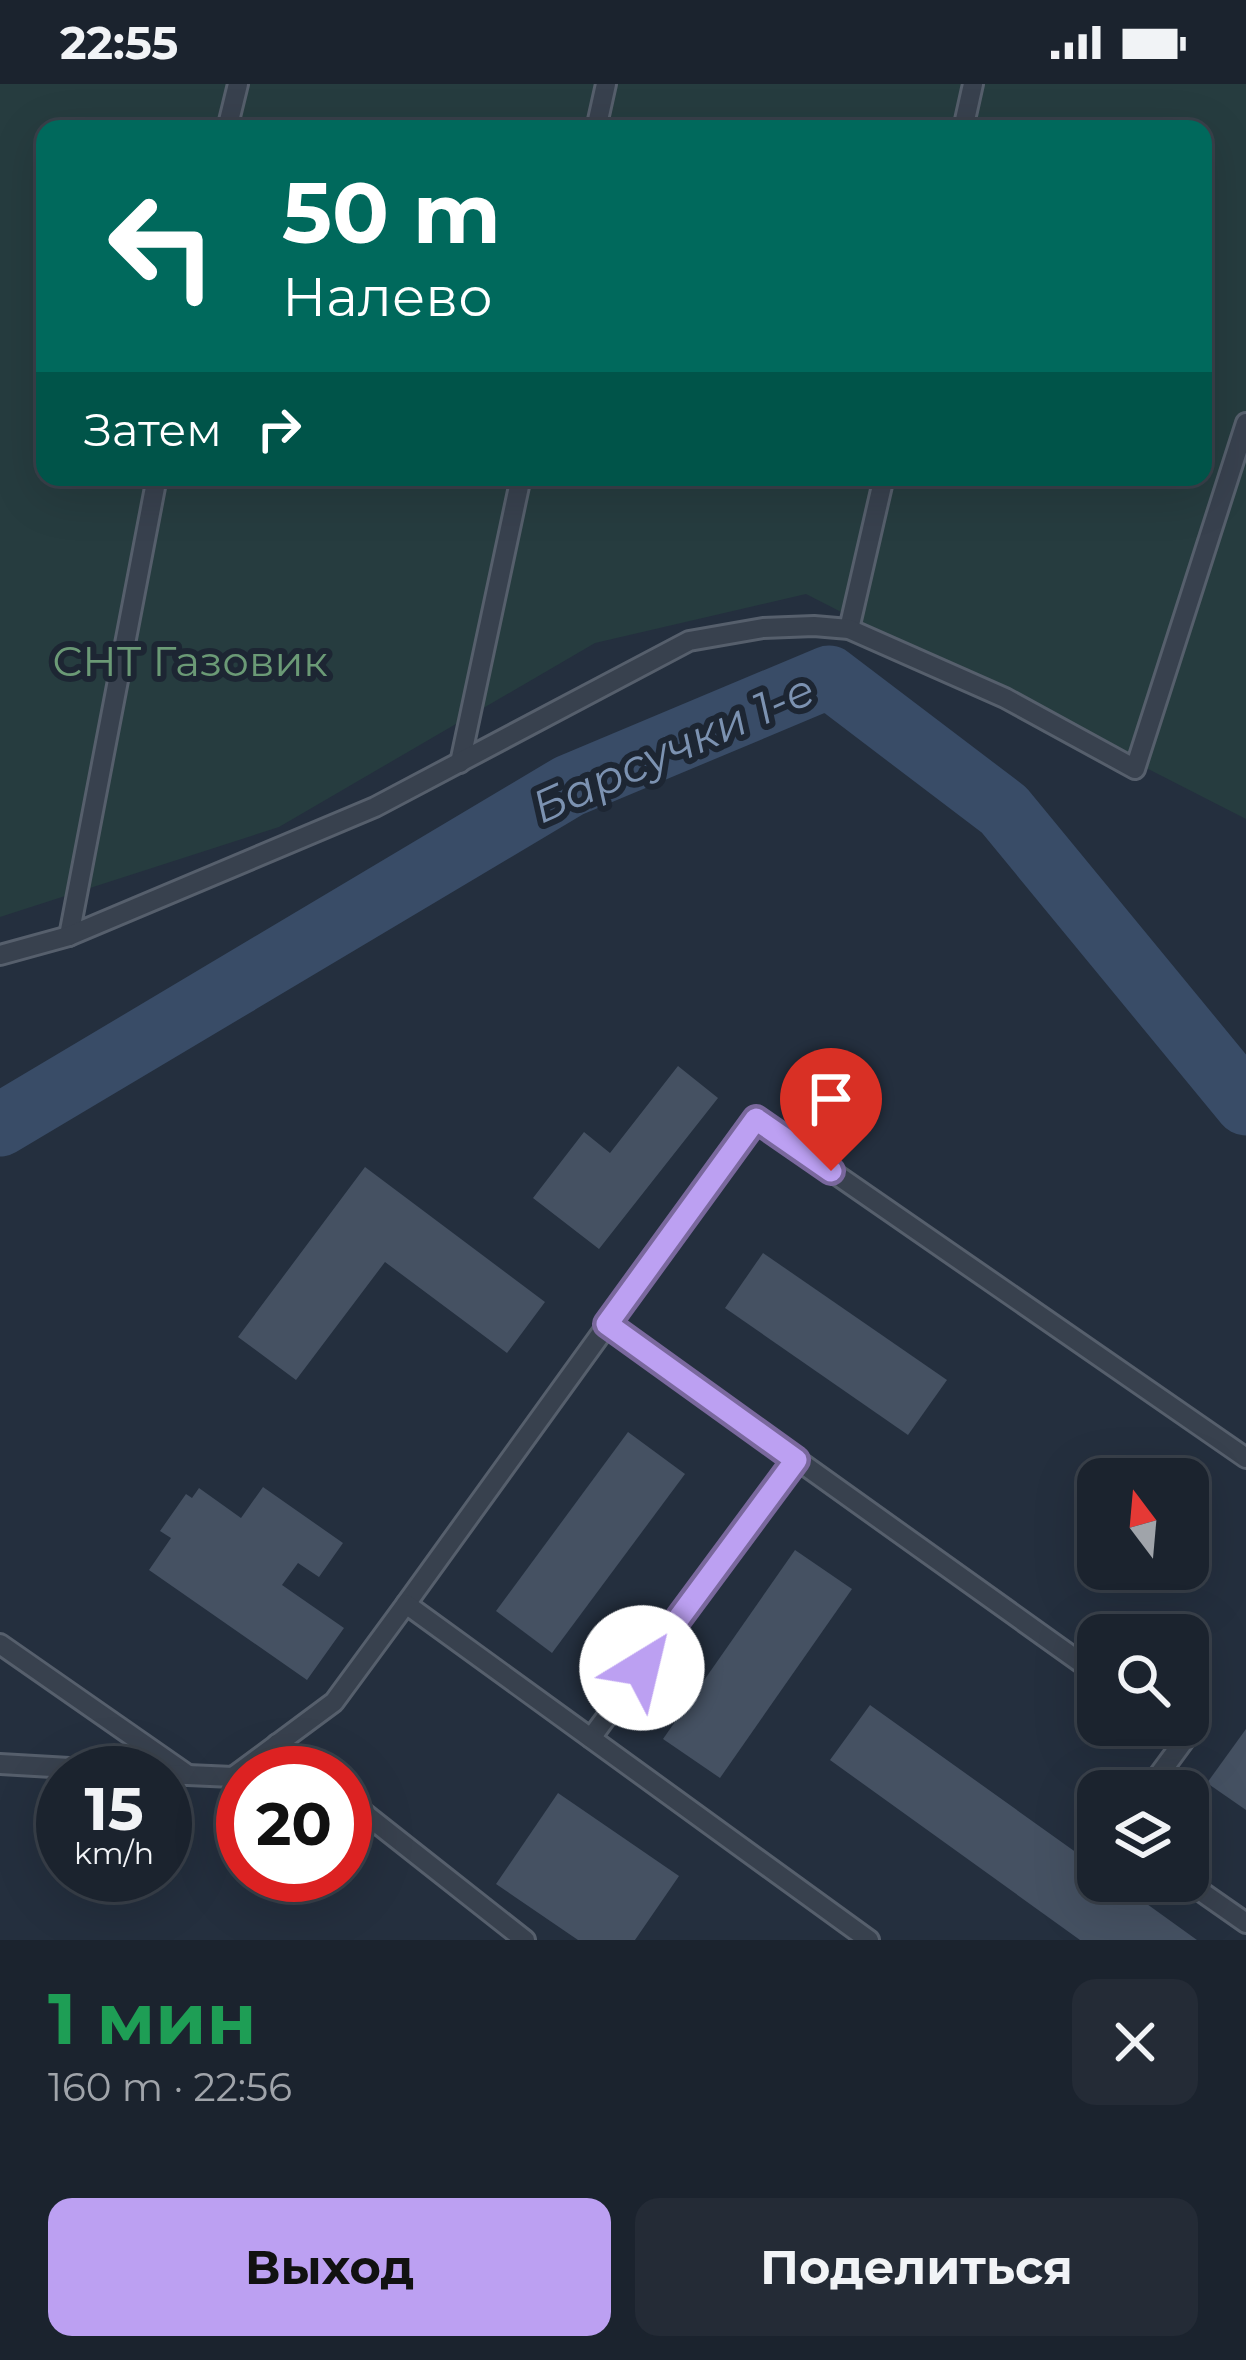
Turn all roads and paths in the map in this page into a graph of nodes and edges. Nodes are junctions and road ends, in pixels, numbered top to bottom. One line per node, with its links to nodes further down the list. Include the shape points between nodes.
1 (238, 84): 4 (lane)
2 (606, 84): 5 (lane)
3 (973, 84): 6 (lane)
4 (229, 120)
5 (598, 120)
6 (965, 120)
7 (1246, 423): 11 (lane, via 1135,769 1005,698)
8 (155, 486): 13 (lane)
9 (519, 486): 12 (lane)
10 (882, 486): 11 (lane)
11 (849, 628): 12 (lane, via 763,628 689,641)
12 (460, 764): 13 (lane)
13 (69, 936): 14 (lane)
14 (0, 955)
15 (607, 1324): 16 (lane, via 756,1119); 17 (lane); 18 (lane)
16 (1246, 1458)
17 (796, 1460): 20 (lane); 21 (lane)
18 (406, 1604): 21 (lane); 22 (lane, via 334,1702)
19 (0, 1644): 23 (lane)
20 (1077, 1660)
21 (591, 1738): 32 (lane)
22 (278, 1744): 24 (lane); 27 (lane, via 233,1778)
23 (147, 1746)
24 (280, 1746)
25 (0, 1764): 26 (lane)
26 (36, 1766)
27 (192, 1775)
28 (372, 1819): 31 (lane)
29 (1209, 1897): 30 (lane)
30 (1246, 1923)
31 (524, 1940)
32 (869, 1940)

